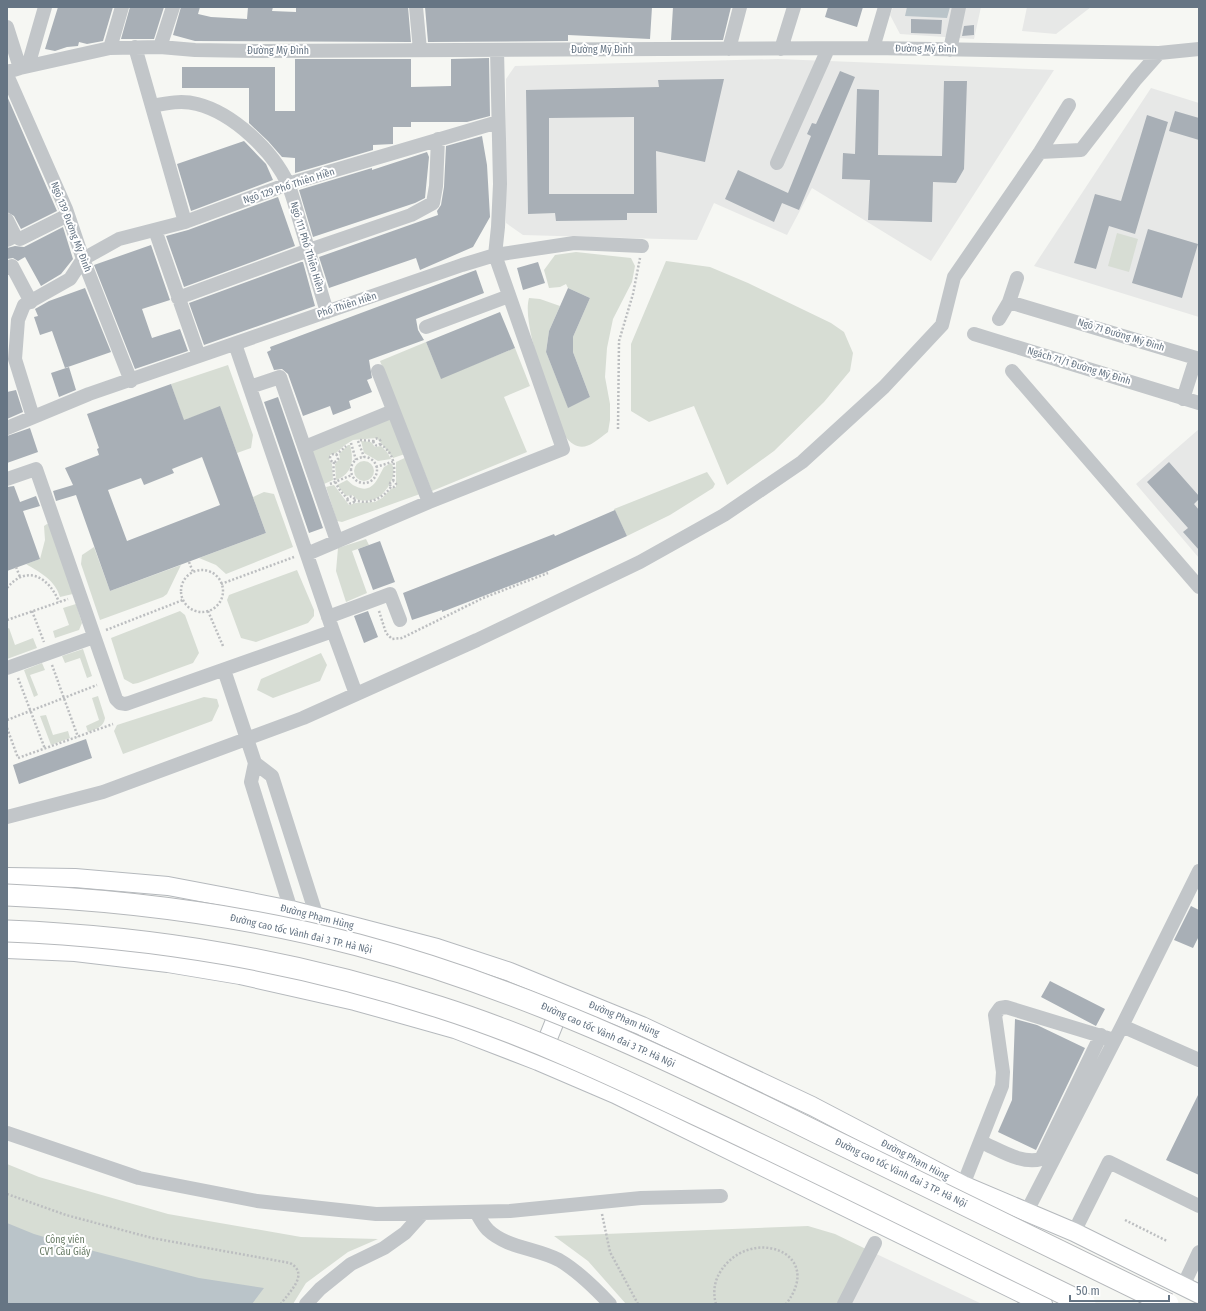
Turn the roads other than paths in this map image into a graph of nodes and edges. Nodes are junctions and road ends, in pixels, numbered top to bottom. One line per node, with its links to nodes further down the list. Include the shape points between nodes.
1 (45, 7): 22 (street)
2 (122, 7): 12 (street)
3 (172, 7): 11 (street)
4 (416, 7): 18 (street)
5 (740, 7): 14 (street)
6 (794, 7): 15 (street)
7 (885, 7): 13 (street)
8 (959, 7): 20 (street)
9 (7, 27): 22 (street, Ngõ 139 Đường Mỹ Đình)
10 (135, 47): 11 (street, Đường Mỹ Đình); 12 (street, Đường Mỹ Đình); 24 (street)
11 (160, 47): 18 (street, Đường Mỹ Đình, via 217,50)
12 (110, 48): 22 (street, Đường Mỹ Đình)
13 (872, 48): 16 (street, Đường Mỹ Đình); 20 (street, Đường Mỹ Đình)
14 (729, 49): 15 (street, Đường Mỹ Đình); 19 (street, Đường Mỹ Đình)
15 (781, 49): 16 (street, Đường Mỹ Đình)
16 (828, 49): 28 (street)
17 (1199, 49): 21 (street, Đường Mỹ Đình)
18 (420, 50): 19 (street, Đường Mỹ Đình)
19 (498, 50): 25 (street)
20 (950, 50): 21 (street, Đường Mỹ Đình)
21 (1159, 53): 27 (street, via 1081,150)
22 (16, 70): 30 (street, Ngõ 139 Đường Mỹ Đình)
23 (1069, 105): 27 (street)
24 (152, 106): 29 (street, Ngõ 111 Phố Thiên Hiền, via 175,102 197,103 217,112 237,124 260,144 276,163); 32 (street)
25 (498, 122): 26 (street, Ngõ 129 Phố Thiên Hiền); 37 (street, via 500,184)
26 (438, 139): 29 (street, Ngõ 129 Phố Thiên Hiền); 36 (street, via 433,203 411,215)
27 (1040, 152): 72 (street, via 954,277 942,325 884,387 802,462 724,515 640,562 477,640)
28 (777, 163)
29 (288, 184): 32 (street, Ngõ 129 Phố Thiên Hiền); 36 (street, Ngõ 111 Phố Thiên Hiền)
30 (68, 216): 34 (street, via 20,239); 38 (street, Ngõ 139 Đường Mỹ Đình)
31 (7, 220): 34 (street)
32 (185, 222): 33 (street, Ngõ 129 Phố Thiên Hiền)
33 (155, 230): 38 (street, Ngõ 129 Phố Thiên Hiền, via 119,239); 42 (street)
34 (11, 238)
35 (642, 246): 37 (street, Phố Thiên Hiền, via 574,243)
36 (309, 250): 42 (street); 45 (street, Ngõ 111 Phố Thiên Hiền)
37 (495, 255): 41 (street); 45 (street, Phố Thiên Hiền)
38 (83, 259): 43 (street, via 70,279); 53 (street, Ngõ 139 Đường Mỹ Đình)
39 (7, 268): 43 (street, via 12,266)
40 (1017, 278): 44 (street)
41 (509, 296): 47 (street); 62 (street, via 563,449)
42 (178, 298): 50 (street)
43 (31, 302): 58 (street, via 24,305 18,320 15,359)
44 (1009, 302): 46 (street); 55 (street, Ngõ 71 Đường Mỹ Đình, via 1196,358)
45 (327, 312): 49 (street, Phố Thiên Hiền)
46 (999, 319)
47 (426, 327)
48 (974, 334): 55 (street, Ngách 71/1 Đường Mỹ Đình)
49 (235, 344): 50 (street, Phố Thiên Hiền); 54 (street)
50 (199, 356): 53 (street, Phố Thiên Hiền)
51 (378, 371): 57 (street)
52 (1012, 371): 65 (street)
53 (131, 381): 58 (street, Phố Thiên Hiền, via 89,394)
54 (250, 387): 60 (street, via 280,377); 64 (street)
55 (1183, 398): 56 (street)
56 (1199, 403)
57 (393, 411): 60 (street); 62 (street)
58 (33, 418): 59 (street, Phố Thiên Hiền)
59 (7, 428)
60 (304, 447): 63 (street)
61 (7, 479): 69 (street, via 36,469)
62 (429, 502): 63 (street)
63 (337, 541): 64 (street)
64 (301, 556): 66 (street)
65 (1199, 587)
66 (328, 617): 67 (street, via 390,594); 68 (street)
67 (400, 620)
68 (333, 631): 71 (street); 72 (street)
69 (94, 637): 70 (street); 71 (street, via 116,699 120,703 126,704)
70 (11, 670)
71 (224, 670): 73 (street)
72 (356, 694): 73 (street)
73 (247, 739): 74 (street); 75 (street, via 103,792)
74 (255, 763): 79 (street, via 251,782); 80 (street, via 272,776)
75 (7, 817)
76 (1199, 871): 84 (street)
77 (7, 877): 79 (main road, Đường Phạm Hùng, via 75,878 168,886)
78 (7, 895): 106 (highway, Đường cao tốc Vành đai 3 TP. Hà Nội, bridge, via 80,898 156,906 256,922 358,945 451,973 537,1004 618,1038)
79 (291, 910): 80 (main road, Đường Phạm Hùng)
80 (317, 917): 83 (main road, Đường Phạm Hùng, via 454,953)
81 (7, 931): 105 (highway, bridge, via 76,934 165,943 257,959 349,980 440,1007 523,1037 603,1071 759,1144)
82 (7, 949): 88 (main road, via 75,952 240,975 355,1001 455,1029)
83 (566, 995): 88 (main road); 91 (main road, Đường Phạm Hùng, via 642,1026 812,1106)
84 (1122, 1026): 86 (street); 87 (street)
85 (1101, 1035): 86 (street); 90 (street, via 1040,1159 1032,1162 1023,1160); 90 (street, via 1006,1007 1000,1008 995,1015 1003,1080)
86 (1114, 1040): 96 (street)
87 (1199, 1060)
88 (538, 1061): 104 (main road, via 615,1094)
89 (7, 1133): 95 (street, via 139,1178 250,1200 376,1214)
90 (981, 1142): 91 (street)
91 (963, 1185): 96 (main road, Đường Phạm Hùng)
92 (721, 1196): 94 (street, via 641,1198)
93 (1199, 1206): 97 (street, via 1109,1162)
94 (476, 1212): 95 (street); 102 (street, via 488,1229 510,1243 558,1260 580,1275)
95 (423, 1213): 101 (street, via 405,1233 384,1248 351,1264)
96 (1026, 1213): 97 (main road, Đường Phạm Hùng)
97 (1074, 1232): 100 (main road, Đường Phạm Hùng)
98 (875, 1243): 103 (street)
99 (1199, 1252): 100 (street)
100 (1191, 1290)
101 (306, 1304)
102 (610, 1304)
103 (844, 1304)
104 (1043, 1304)
105 (1085, 1304)
106 (1168, 1304)

